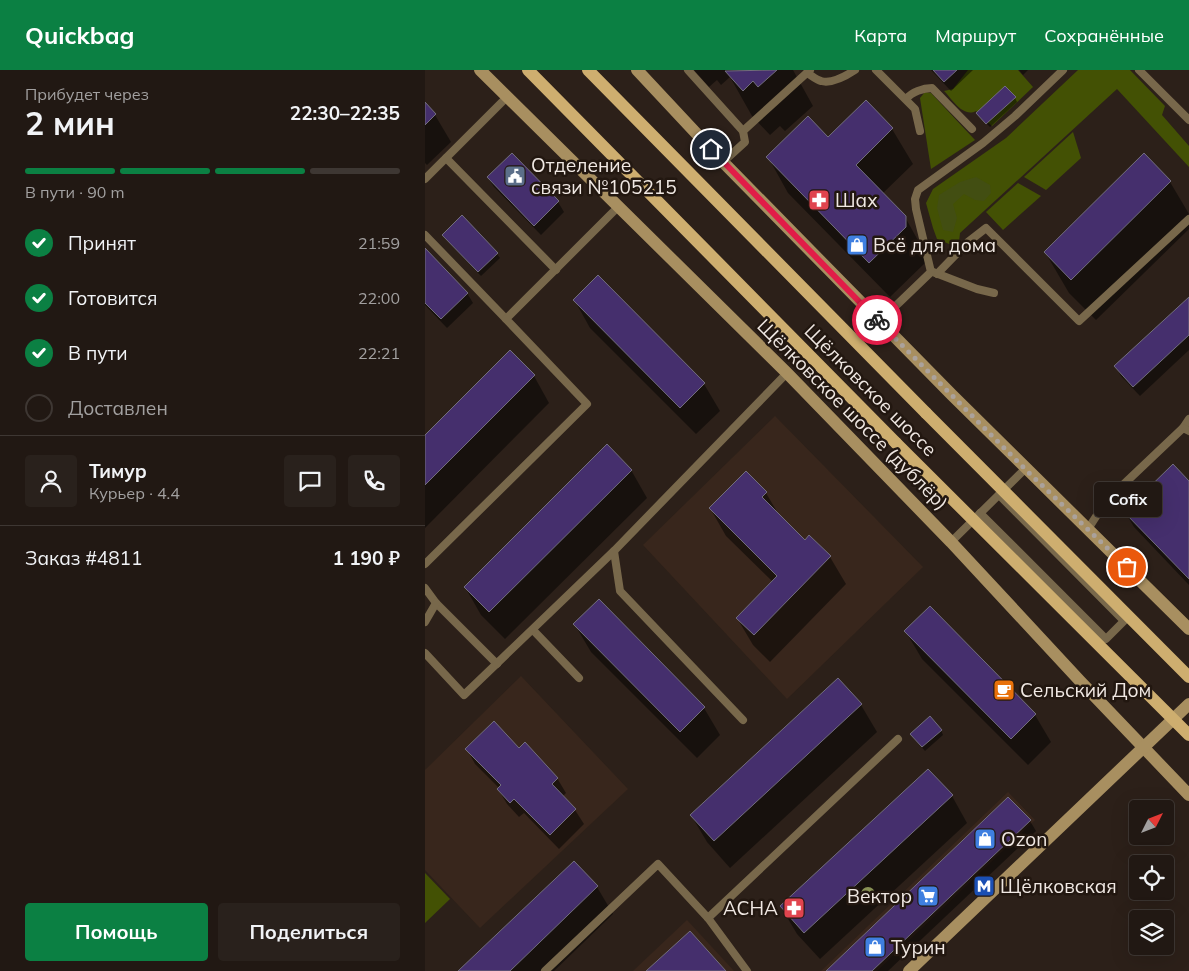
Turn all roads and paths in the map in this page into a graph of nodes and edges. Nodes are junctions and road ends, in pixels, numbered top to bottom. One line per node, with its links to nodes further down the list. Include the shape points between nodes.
1 (480, 70): 12 (main road, Щёлковское шоссе (дублёр))
2 (485, 70): 12 (main road)
3 (528, 70): 50 (main road, Щёлковское шоссе, bridge)
4 (588, 70): 46 (main road, Щёлковское шоссе, bridge)
5 (637, 70): 19 (main road)
6 (688, 70): 17 (lane)
7 (855, 70): 11 (lane, via 830,82 820,82)
8 (876, 70): 13 (lane)
9 (1063, 70): 25 (lane, via 983,143 918,190 916,209)
10 (1139, 70): 14 (lane)
11 (808, 71): 17 (lane)
12 (507, 97): 18 (lane); 21 (main road, Щёлковское шоссе (дублёр))
13 (905, 99): 15 (lane, via 932,88); 16 (lane, via 915,109)
14 (1189, 120)
15 (972, 129)
16 (920, 130)
17 (743, 131): 19 (lane, via 745,142)
18 (446, 158): 20 (lane); 24 (lane)
19 (723, 162): 28 (main road)
20 (425, 179)
21 (619, 206): 24 (lane); 29 (main road, Щёлковское шоссе (дублёр))
22 (1189, 219): 25 (lane, via 1079,322 986,228)
23 (425, 234): 27 (lane)
24 (556, 270): 27 (lane)
25 (934, 273): 26 (lane); 28 (lane)
26 (994, 293)
27 (506, 319): 38 (lane, via 587,404)
28 (879, 322): 32 (main road)
29 (787, 374): 36 (main road, Щёлковское шоссе (дублёр)); 37 (lane)
30 (1189, 418): 31 (lane)
31 (1186, 430): 35 (lane, via 1106,501)
32 (1025, 469): 33 (lane); 35 (main road)
33 (999, 495): 34 (lane); 34 (lane, via 1124,621 1106,639)
34 (980, 513): 36 (lane)
35 (1088, 530): 42 (main road)
36 (951, 542): 52 (main road, Щёлковское шоссе (дублёр))
37 (614, 550): 43 (lane); 49 (lane, via 620,591)
38 (425, 564)
39 (425, 588): 40 (lane)
40 (436, 603): 41 (lane); 45 (lane)
41 (425, 622)
42 (1189, 629)
43 (533, 630): 45 (lane); 47 (lane)
44 (425, 652): 45 (lane, via 464,695)
45 (497, 664)
46 (1189, 677)
47 (579, 678)
48 (1189, 704): 52 (main road)
49 (743, 720)
50 (1189, 735)
51 (898, 739): 54 (lane)
52 (1143, 747): 53 (main road, Щёлковское шоссе (дублёр)); 57 (main road)
53 (1189, 795)
54 (708, 918): 55 (lane, via 658,864); 56 (lane)
55 (545, 971)
56 (747, 971)
57 (909, 971)

